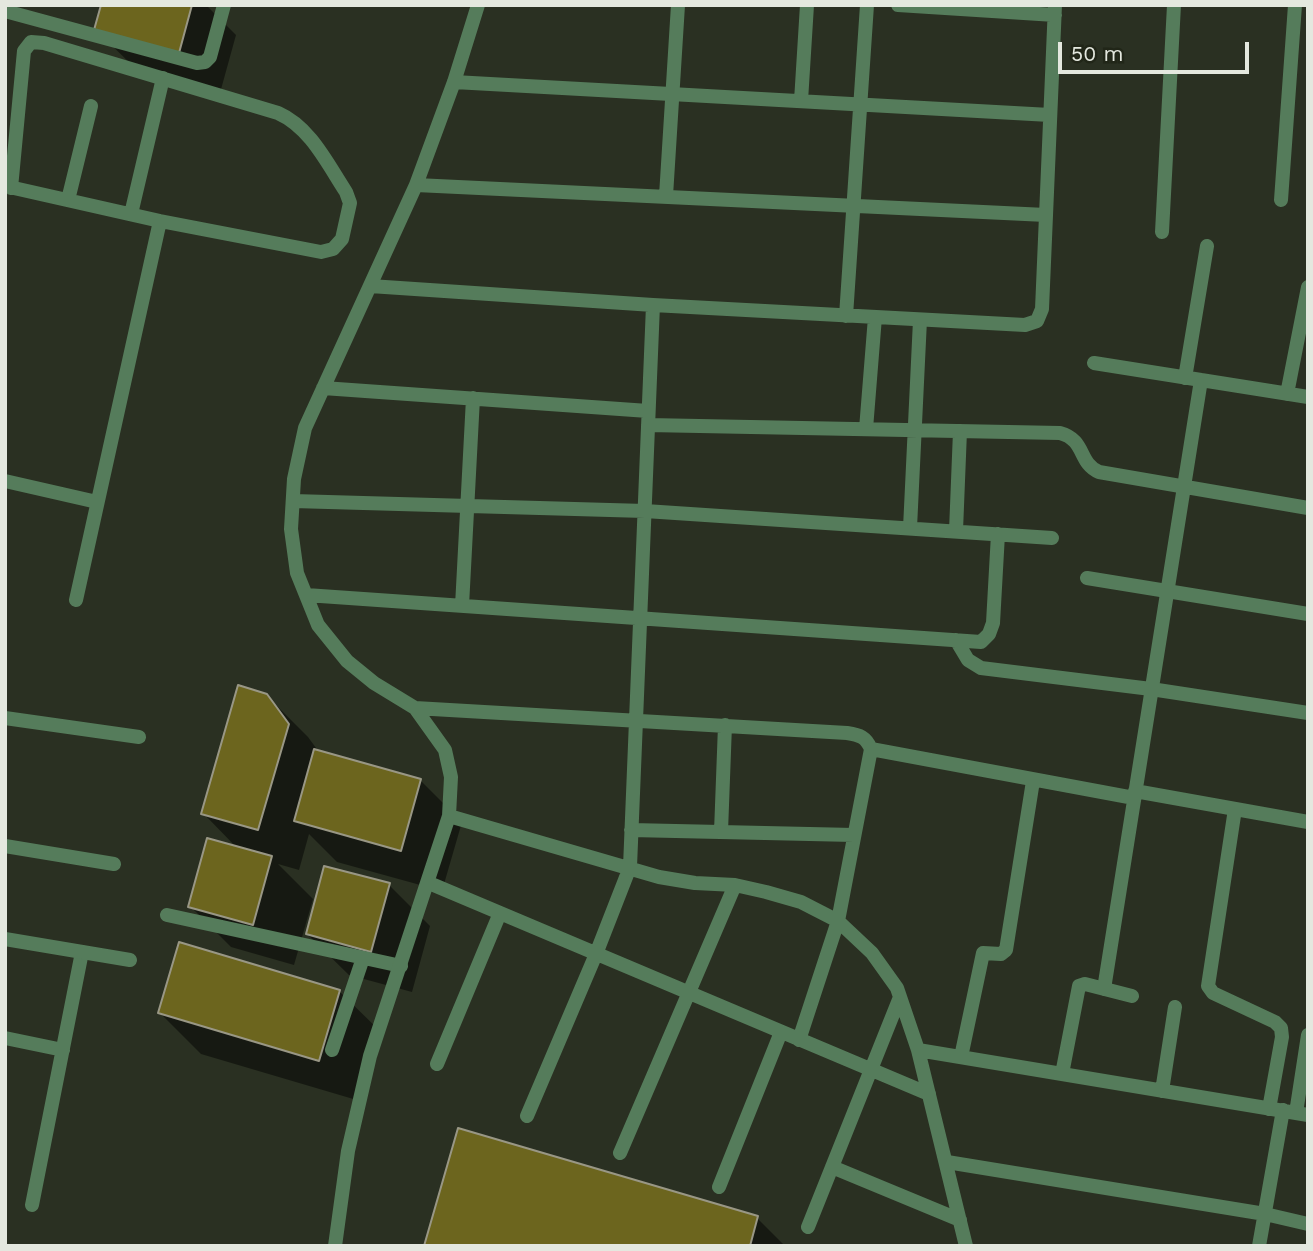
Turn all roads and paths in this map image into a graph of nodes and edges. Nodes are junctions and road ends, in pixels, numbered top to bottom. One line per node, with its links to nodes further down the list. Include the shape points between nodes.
1 (224, 5): 10 (street, via 210,57 197,63)
2 (478, 5): 12 (street)
3 (678, 5): 13 (street)
4 (807, 5): 14 (street)
5 (867, 5): 15 (street)
6 (898, 5): 9 (street)
7 (1174, 5): 27 (street)
8 (1295, 5): 22 (street)
9 (1055, 10): 17 (street)
10 (5, 11)
11 (163, 78): 19 (street, via 31,42 24,51); 24 (street); 26 (street, via 292,119 304,130 350,203 342,239 334,249 321,252)
12 (454, 82): 13 (street); 18 (street)
13 (672, 94): 14 (street); 20 (street)
14 (801, 101): 15 (street)
15 (860, 104): 17 (street); 23 (street)
16 (91, 106): 21 (street)
17 (1050, 115): 25 (street)
18 (416, 185): 20 (street); 29 (street)
19 (8, 187): 21 (street)
20 (666, 196): 23 (street)
21 (68, 200): 24 (street)
22 (1281, 200)
23 (853, 205): 25 (street); 32 (street)
24 (131, 214): 26 (street)
25 (1045, 215): 34 (street, via 1042,309 1037,321 1025,325)
26 (160, 221): 49 (street)
27 (1162, 232)
28 (1208, 246): 36 (street)
29 (370, 286): 31 (street); 38 (street)
30 (1308, 286): 39 (street)
31 (653, 305): 32 (street); 42 (street)
32 (846, 316): 33 (street)
33 (875, 317): 34 (street); 43 (street)
34 (920, 320): 44 (street)
35 (1094, 363): 36 (street)
36 (1185, 378): 37 (street)
37 (1201, 380): 39 (street); 47 (street)
38 (323, 388): 41 (street); 48 (street, via 305,428)
39 (1287, 394): 40 (street)
40 (1308, 397)
41 (473, 398): 42 (street); 50 (street)
42 (648, 418): 43 (street); 52 (street)
43 (866, 429): 44 (street)
44 (914, 430): 45 (street); 53 (street)
45 (960, 431): 47 (street, via 1060,433 1078,442 1091,469); 54 (street)
46 (5, 481): 49 (street)
47 (1184, 487): 51 (street); 58 (street)
48 (293, 501): 50 (street); 59 (street, via 291,529 297,573)
49 (97, 502): 60 (street)
50 (467, 506): 52 (street); 61 (street)
51 (1308, 508)
52 (645, 512): 53 (street); 63 (street)
53 (910, 528): 54 (street)
54 (956, 531): 55 (street)
55 (998, 534): 56 (street); 64 (street, via 989,634 981,642)
56 (1052, 538)
57 (1087, 578): 58 (street)
58 (1167, 591): 62 (street); 65 (street)
59 (306, 595): 61 (street); 66 (street, via 318,625 347,661)
60 (76, 600)
61 (462, 606): 63 (street)
62 (1308, 614)
63 (640, 617): 64 (street); 69 (street)
64 (956, 640): 65 (street, via 968,660 981,668)
65 (1152, 689): 67 (street); 74 (street)
66 (415, 708): 69 (street); 76 (street, via 445,751 451,777)
67 (1308, 713)
68 (5, 718): 71 (street)
69 (636, 720): 70 (street); 78 (street)
70 (724, 725): 72 (street, via 861,736); 79 (street)
71 (139, 737)
72 (871, 749): 73 (street); 80 (street)
73 (1034, 781): 74 (street); 107 (street, via 1006,950 983,953)
74 (1135, 795): 75 (street); 95 (street)
75 (1235, 809): 77 (street); 113 (street, via 1208,986 1213,993 1281,1028)
76 (449, 816): 83 (street); 84 (street)
77 (1308, 822)
78 (631, 830): 79 (street); 83 (street)
79 (721, 832): 80 (street)
80 (854, 835): 88 (street)
81 (5, 846): 82 (street)
82 (114, 864)
83 (630, 867): 85 (street, via 659,877); 91 (street)
84 (429, 883): 86 (street); 94 (street)
85 (735, 885): 88 (street, via 801,902); 96 (street)
86 (500, 913): 91 (street); 108 (street)
87 (167, 915): 92 (street)
88 (838, 921): 98 (street, via 872,953); 103 (street)
89 (5, 939): 90 (street)
90 (82, 952): 93 (street); 104 (street)
91 (596, 954): 96 (street); 114 (street)
92 (363, 958): 94 (street); 105 (street)
93 (130, 960)
94 (401, 966): 124 (street, via 370,1056 348,1151)
95 (1104, 989): 97 (street); 110 (street, via 1079,986)
96 (690, 993): 100 (street); 115 (street)
97 (1132, 996)
98 (900, 997): 106 (street); 109 (street)
99 (1175, 1007): 111 (street)
100 (781, 1032): 103 (street); 118 (street)
101 (1308, 1035): 113 (street)
102 (5, 1038): 104 (street)
103 (799, 1040): 109 (street)
104 (63, 1050): 119 (street)
105 (332, 1050)
106 (918, 1050): 107 (street); 112 (street)
107 (961, 1057): 110 (street)
108 (437, 1064)
109 (871, 1070): 112 (street); 117 (street)
110 (1062, 1074): 111 (street)
111 (1163, 1091): 113 (street)
112 (929, 1094): 116 (street)
113 (1289, 1112): 120 (street)
114 (527, 1116)
115 (620, 1153)
116 (947, 1162): 120 (street); 121 (street)
117 (832, 1167): 121 (street); 123 (street)
118 (719, 1187)
119 (32, 1205)
120 (1265, 1214): 122 (street); 126 (street)
121 (960, 1220): 125 (street)
122 (1308, 1224)
123 (808, 1227)
124 (335, 1246)
125 (966, 1246)
126 (1259, 1246)

